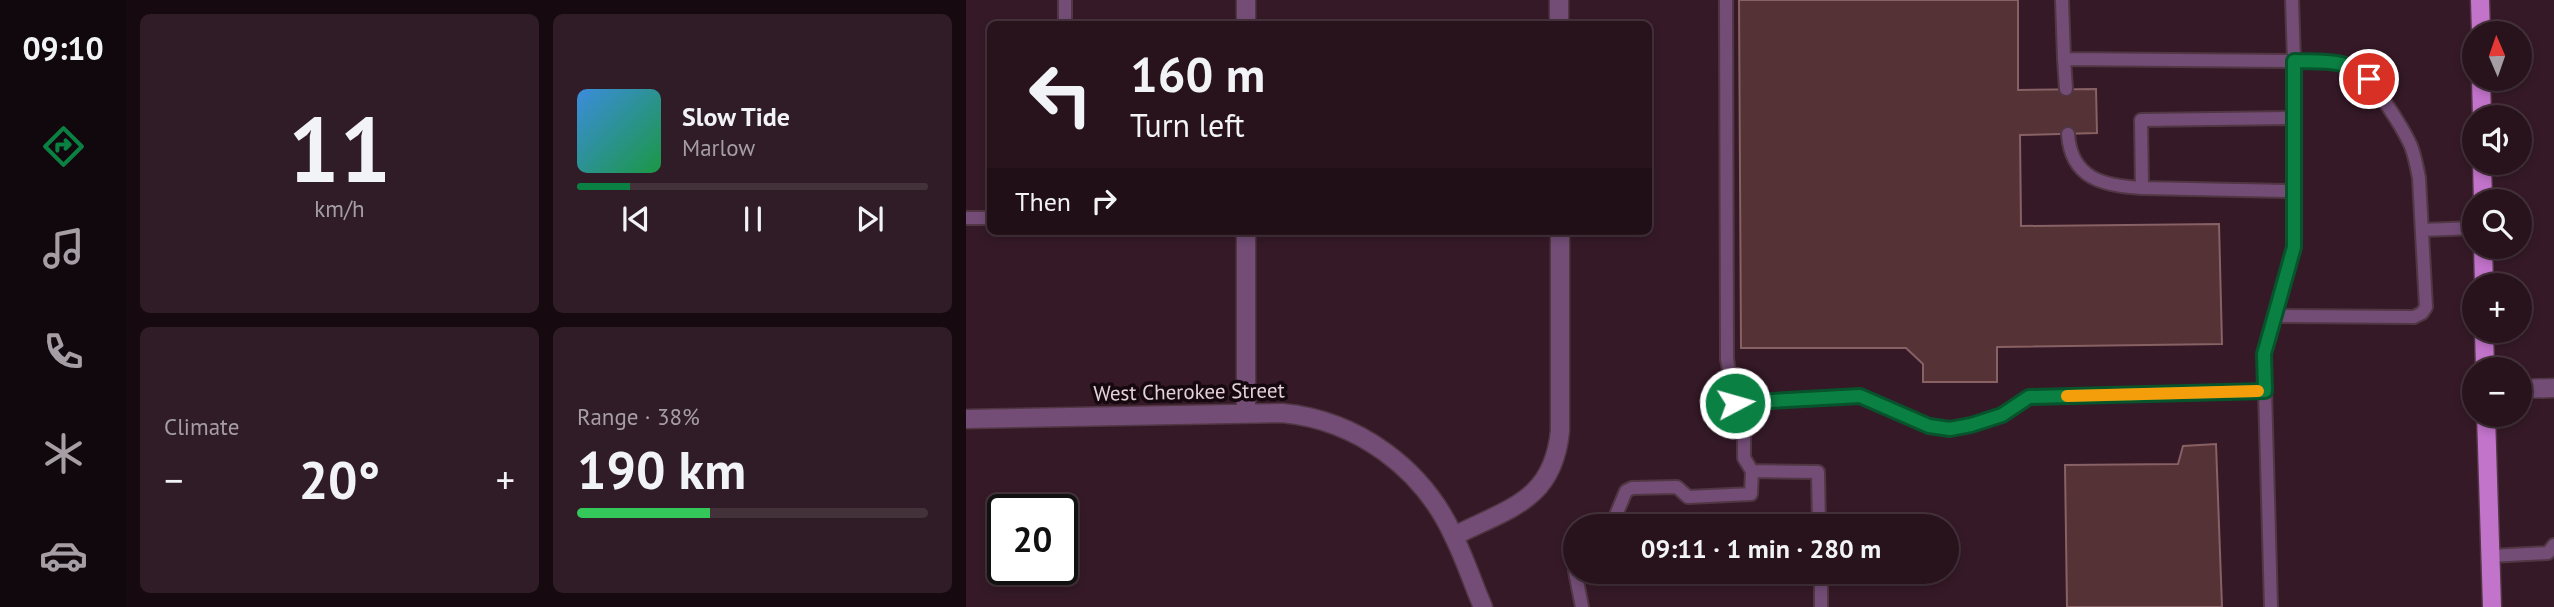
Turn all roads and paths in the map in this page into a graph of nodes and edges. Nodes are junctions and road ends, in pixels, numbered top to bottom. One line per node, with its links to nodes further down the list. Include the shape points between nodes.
1 (1065, 0): 8 (lane)
2 (1246, 0): 9 (street)
3 (1559, 0): 10 (street)
4 (1726, 0): 29 (lane, via 1727,359)
5 (2062, 0): 12 (lane)
6 (2291, 0): 13 (lane)
7 (2480, 0): 11 (main road)
8 (1065, 21)
9 (1246, 21)
10 (1559, 21)
11 (2481, 21)
12 (2064, 58): 13 (lane); 14 (lane)
13 (2294, 61): 15 (lane); 22 (lane, via 2345,64 2369,79 2416,160)
14 (2066, 89)
15 (2293, 118): 17 (lane, via 2141,120); 18 (lane)
16 (2068, 134): 17 (lane, via 2069,148 2080,168 2098,182)
17 (2142, 188): 18 (lane)
18 (2294, 191): 25 (lane, via 2294,247)
19 (966, 218): 20 (lane)
20 (987, 218)
21 (2462, 228): 22 (lane)
22 (2422, 230): 25 (lane, via 2426,294 2422,313 2414,317)
23 (1246, 235): 30 (street)
24 (1560, 235): 36 (street, via 1560,431 1556,458 1544,482 1527,500)
25 (2275, 316): 28 (lane, via 2264,354)
26 (2554, 388): 27 (street)
27 (2532, 389)
28 (2265, 391): 29 (lane, via 2029,397 2002,415 1950,429 1929,426 1860,396); 44 (lane)
29 (1735, 403): 33 (lane, via 1744,418 1744,458)
30 (1246, 412): 31 (street, West Cherokee Street); 36 (street, West Cherokee Street, via 1303,415 1362,436 1414,477)
31 (966, 419)
32 (2486, 427): 38 (main road)
33 (1752, 471): 34 (lane, via 1751,494 1688,497 1677,487 1632,488 1626,491); 35 (lane, via 1818,472)
34 (1616, 514)
35 (1819, 514)
36 (1454, 536): 41 (street, West Cherokee Street)
37 (2554, 544): 38 (lane, via 2548,552)
38 (2490, 556): 45 (main road)
39 (1578, 584): 42 (lane)
40 (1821, 584): 43 (lane)
41 (1483, 607)
42 (1582, 607)
43 (1821, 607)
44 (2271, 607)
45 (2492, 607)

